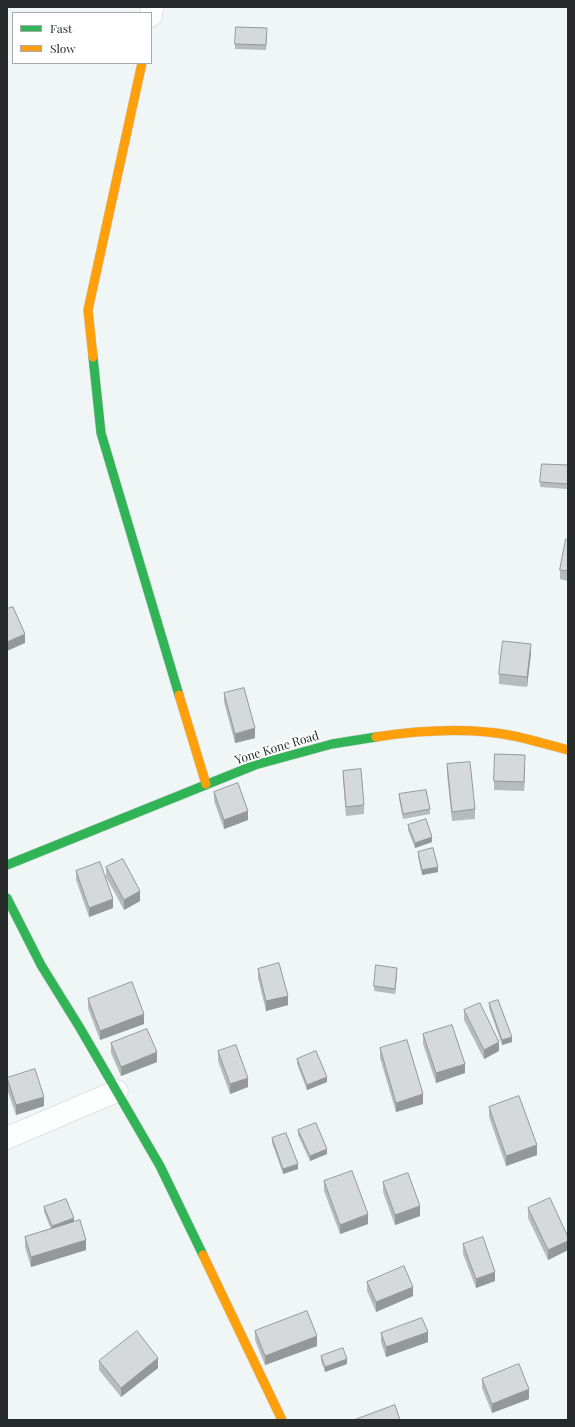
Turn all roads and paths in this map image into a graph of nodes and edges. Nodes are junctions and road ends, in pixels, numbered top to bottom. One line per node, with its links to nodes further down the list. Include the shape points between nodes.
1 (142, 64): 3 (street, via 88,310 101,433)
2 (568, 750): 3 (street, Yone Kone Road, via 514,736 461,730 401,733 332,744 255,765)
3 (206, 784): 4 (street, Yone Kone Road)
4 (7, 865)
5 (7, 898): 6 (street, via 41,965)
6 (117, 1091): 7 (street); 8 (street, via 160,1166)
7 (7, 1138)
8 (282, 1420)

